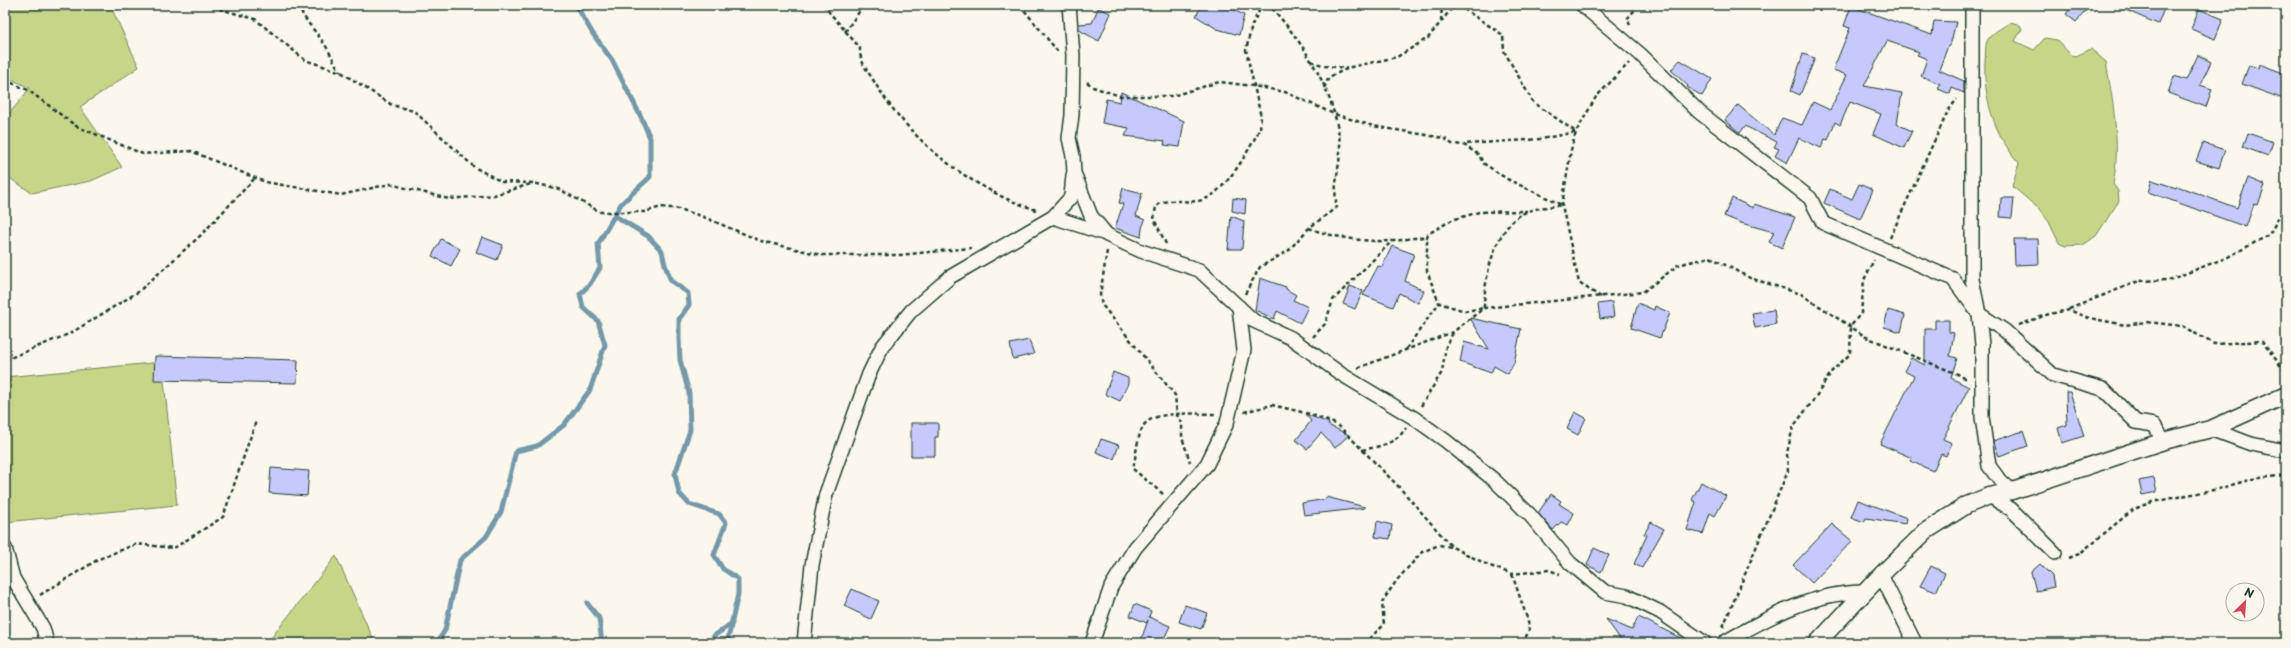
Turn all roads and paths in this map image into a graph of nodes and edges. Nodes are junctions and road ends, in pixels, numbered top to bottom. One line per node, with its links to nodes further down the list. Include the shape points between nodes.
1 (206, 5): 20 (path, via 255,19 305,60)
2 (298, 5): 20 (path, via 302,16 324,43 332,61)
3 (823, 5): 15 (path)
4 (864, 5): 15 (path)
5 (1020, 5): 19 (path)
6 (1069, 5): 19 (street)
7 (1262, 5): 23 (path, via 1252,25 1246,50)
8 (1269, 5): 17 (path, via 1293,31)
9 (1442, 5): 14 (path)
10 (1466, 5): 13 (path)
11 (1582, 5): 16 (street)
12 (1972, 5): 22 (street)
13 (1458, 6): 14 (path, via 1452,8); 26 (path, via 1503,35 1504,51 1533,102)
14 (1441, 21): 18 (path, via 1428,38 1397,57)
15 (845, 32): 34 (path, via 860,48 859,58 889,106 921,141 964,174 997,194)
16 (1640, 54): 26 (path, via 1596,97); 40 (street, via 1699,112 1810,198 1823,223)
17 (1310, 61): 18 (path, via 1325,66); 24 (path)
18 (1347, 68): 24 (path, via 1329,77)
19 (1073, 70): 23 (path, via 1093,87 1120,96 1172,96 1219,82); 28 (street, via 1069,138)
20 (341, 72): 30 (path, via 392,105 414,111 474,167 502,182)
21 (5, 80): 29 (path, via 28,90 76,126 143,154 191,151)
22 (1971, 81): 40 (path, via 1948,111 1889,238); 47 (street, via 1972,279)
23 (1254, 86): 25 (path, via 1285,92); 41 (path, via 1261,117 1260,128 1224,185 1212,197 1198,201 1165,200 1156,206 1154,218)
24 (1324, 89): 25 (path)
25 (1334, 114): 27 (path, via 1373,126 1444,138 1452,144); 35 (path, via 1340,145 1334,195 1337,207)
26 (1576, 132): 27 (path, via 1541,139); 32 (path)
27 (1464, 145): 32 (path, via 1479,155 1483,163 1507,179)
28 (1074, 173): 34 (street, via 1071,197); 36 (street, via 1091,216)
29 (255, 178): 30 (path, via 341,195 390,184 449,199 494,195); 53 (path, via 202,235 138,292 70,333)
30 (533, 183): 39 (path, via 559,189 600,212 645,212 661,207 679,209 761,241 821,255 899,255)
31 (2286, 204): 46 (path, via 2269,235 2228,257 2169,280 2139,281)
32 (1562, 205): 33 (path); 42 (path, via 1579,283)
33 (1528, 211): 37 (path, via 1479,212 1452,220); 45 (path, via 1513,220 1498,241 1484,285)
34 (1053, 217): 36 (street); 81 (street, via 950,277 911,311 882,347 869,374 826,494 812,565)
35 (1309, 228): 38 (path, via 1325,234); 44 (path, via 1288,251 1260,267)
36 (1107, 235): 41 (street, via 1141,251); 58 (path, via 1107,254 1100,295 1102,305 1175,395)
37 (1427, 237): 38 (path); 43 (path, via 1427,271)
38 (1393, 241): 51 (path, via 1333,300 1326,324)
39 (973, 247)
40 (1881, 248): 47 (street, via 1953,279); 48 (path, via 1864,280 1862,313)
41 (1174, 261): 44 (street, via 1199,270)
42 (1602, 297): 45 (path); 48 (path, via 1643,292 1678,264 1710,257 1750,278 1801,294)
43 (1439, 303): 45 (path, via 1465,311); 52 (path)
44 (1239, 307): 51 (street, via 1254,321 1276,329); 59 (street, via 1244,350)
45 (1484, 308): 50 (path)
46 (2069, 310): 49 (path, via 2049,314); 54 (path, via 2089,318 2125,325 2147,322 2182,326 2214,344 2262,341)
47 (1979, 314): 49 (street); 56 (street, via 1982,345)
48 (1851, 326): 56 (path, via 1866,337 1960,375); 79 (path, via 1850,354 1832,370 1793,427 1787,453 1788,471)
49 (2005, 331): 63 (street, via 2053,375 2103,389 2136,422 2154,426)
50 (1453, 332): 52 (path); 60 (path, via 1446,346 1442,372)
51 (1305, 348): 55 (street)
52 (1405, 349): 55 (path)
53 (5, 360)
54 (2286, 373)
55 (1341, 374): 60 (street)
56 (1980, 390): 68 (street, via 1989,466)
57 (2286, 395): 62 (street)
58 (1177, 414): 59 (path); 67 (path, via 1182,424 1182,437); 70 (path, via 1164,415 1146,423 1133,469)
59 (1230, 414): 64 (path, via 1272,405 1310,414 1338,425); 67 (street, via 1207,464)
60 (1414, 418): 64 (path, via 1400,437 1390,444); 85 (street, via 1494,480 1530,515 1586,578 1605,592 1627,596 1660,612)
61 (256, 421): 78 (path, via 223,517 174,548 136,544 99,559)
62 (2211, 429): 63 (street); 65 (street, via 2251,444)
63 (2164, 441): 68 (street)
64 (1362, 450): 71 (path)
65 (2286, 451)
66 (2286, 475): 73 (path, via 2252,479 2218,489 2152,502 2134,509 2079,554 2067,558)
67 (1194, 478): 70 (street)
68 (2012, 491): 69 (street)
69 (1989, 496): 73 (street, via 2011,509); 76 (street, via 1967,505 1926,531)
70 (1174, 502): 82 (street, via 1134,548 1111,587)
71 (1452, 547): 74 (path); 83 (path, via 1439,545 1422,552 1397,580 1382,602 1384,625)
72 (5, 548): 78 (street, via 13,578)
73 (2055, 554)
74 (1512, 574): 75 (path, via 1549,570); 84 (path, via 1528,621 1529,630)
75 (1563, 575)
76 (1881, 575): 77 (street); 88 (street)
77 (1864, 592): 86 (street, via 1841,592 1793,605); 87 (street)
78 (27, 603): 80 (street, via 43,628)
79 (1722, 629)
80 (47, 643)
81 (804, 643)
82 (1092, 643)
83 (1364, 643)
84 (1523, 643)
85 (1705, 643)
86 (1722, 643)
87 (1817, 643)
88 (1915, 643)

